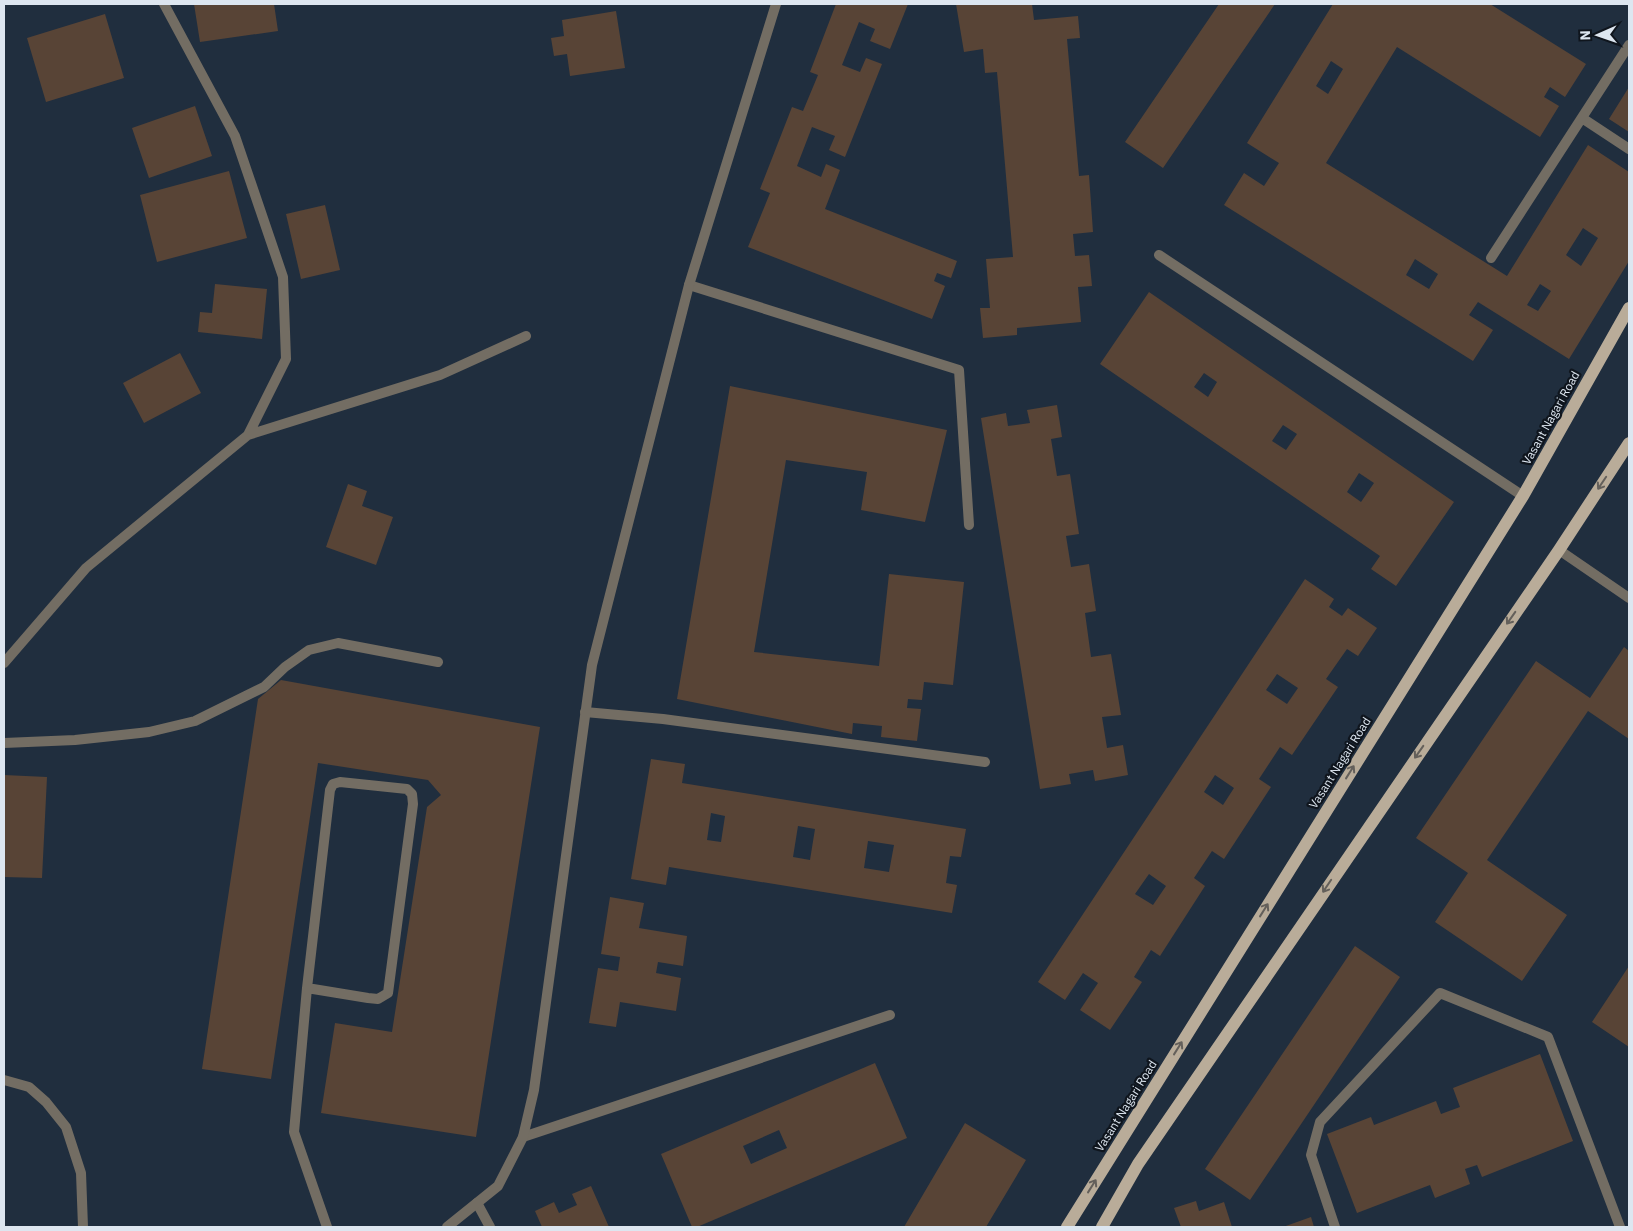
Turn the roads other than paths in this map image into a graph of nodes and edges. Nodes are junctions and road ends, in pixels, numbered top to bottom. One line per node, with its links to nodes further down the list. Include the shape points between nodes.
1 (164, 4): 11 (street, via 236,136 283,277 286,359)
2 (776, 4): 8 (street)
3 (1629, 46): 4 (street)
4 (1582, 118): 5 (street); 7 (street)
5 (1629, 149)
6 (1159, 255): 13 (street)
7 (1491, 258)
8 (689, 286): 14 (street, via 959,370); 19 (street, via 592,665)
9 (1629, 308): 13 (main road, Vasant Nagari Road)
10 (526, 336): 11 (street, via 440,375)
11 (248, 435): 18 (street, via 86,568)
12 (1629, 443): 15 (main road, one-way to 15)
13 (1523, 496): 31 (main road, Vasant Nagari Road, one-way to 13)
14 (969, 525)
15 (1559, 550): 16 (street); 32 (main road, one-way to 32, via 1138,1164)
16 (1629, 598)
17 (438, 662): 20 (street, via 338,643 309,650 264,687 194,721 149,732)
18 (4, 663)
19 (586, 712): 21 (street, via 663,719); 25 (street, via 534,1090)
20 (4, 743)
21 (985, 762)
22 (307, 988): 22 (street, via 330,790 333,784 340,782 407,788 412,794 413,804 388,993 378,999); 28 (street, via 294,1132)
23 (890, 1015): 25 (street)
24 (4, 1080): 27 (street, via 29,1087 66,1127 81,1173)
25 (523, 1137): 26 (street, via 498,1186)
26 (477, 1203): 29 (street); 30 (street)
27 (83, 1227)
28 (327, 1227)
29 (447, 1227)
30 (490, 1227)
31 (1066, 1227)
32 (1102, 1227)
33 (1335, 1227): 34 (street, via 1311,1155 1320,1122 1440,993 1548,1037)
34 (1620, 1227)

